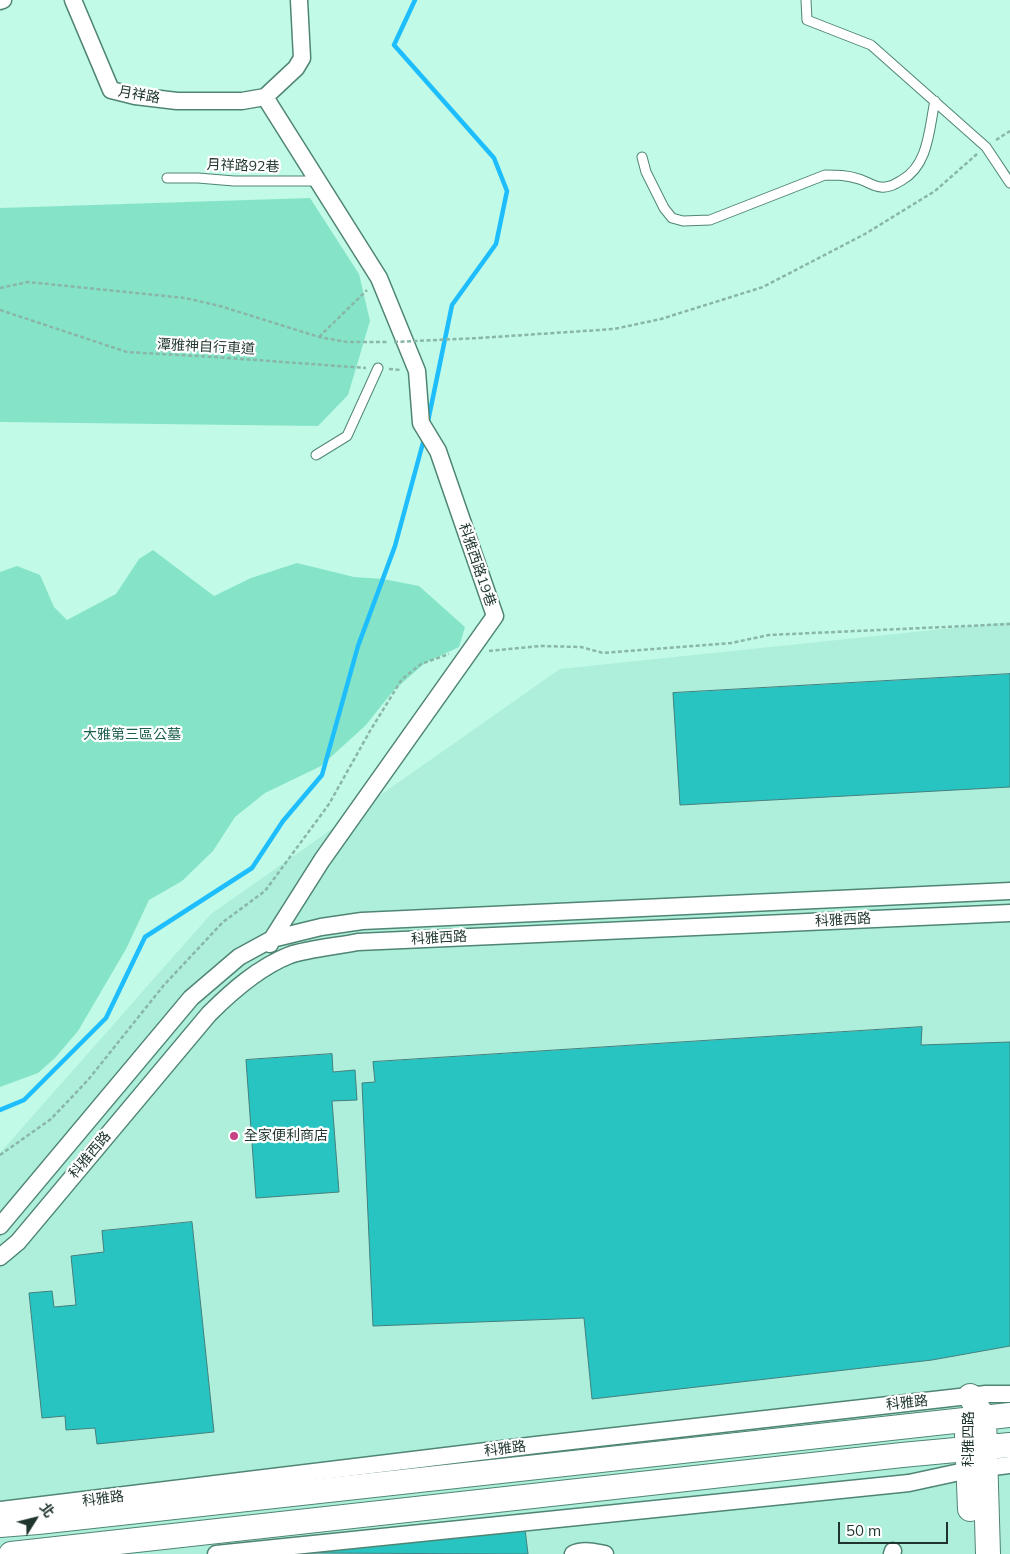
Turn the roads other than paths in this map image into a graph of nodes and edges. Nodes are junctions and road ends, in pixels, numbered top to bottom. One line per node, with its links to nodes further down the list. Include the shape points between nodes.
1 (73, 0): 4 (street, 月祥路, via 111,90 177,101 242,101)
2 (300, 0): 4 (street, via 302,58 296,68)
3 (806, 0): 5 (lane, via 807,20 871,45)
4 (265, 97): 8 (street)
5 (935, 101): 6 (lane, via 928,139 917,168 892,186 879,187 844,175 825,175 710,220 683,222 672,218 664,208); 9 (lane, via 986,147)
6 (642, 157)
7 (167, 178): 8 (lane, 月祥路92巷)
8 (318, 181): 14 (street, 科雅西路19巷, via 379,278 417,372 422,424 438,451 495,616 322,860)
9 (1010, 183)
10 (378, 368): 11 (lane, via 347,436)
11 (316, 455)
12 (1010, 891): 14 (street, 科雅西路, via 362,921)
13 (1010, 913): 15 (street, 科雅西路, via 358,942 290,955)
14 (272, 939): 15 (street, 科雅西路19巷); 16 (street, 科雅西路, via 239,957 191,998)
15 (262, 970): 17 (street, 科雅西路, via 209,1014 18,1242)
16 (0, 1226)
17 (0, 1257)
18 (1010, 1394): 19 (street, 科雅路)
19 (970, 1396): 21 (street, 科雅四路); 25 (street, 科雅路)
20 (1010, 1415): 21 (street, 科雅路)
21 (975, 1419): 23 (street, 科雅四路); 26 (street, 科雅路)
22 (1010, 1445): 23 (street)
23 (977, 1459): 24 (street); 27 (street, via 902,1455); 28 (street, via 909,1483); 31 (street, 科雅四路); 32 (street, 科雅四路)
24 (1010, 1465)
25 (0, 1510)
26 (0, 1525)
27 (11, 1554)
28 (216, 1554)
29 (574, 1554): 30 (street)
30 (605, 1554)
31 (972, 1554)
32 (988, 1554)

